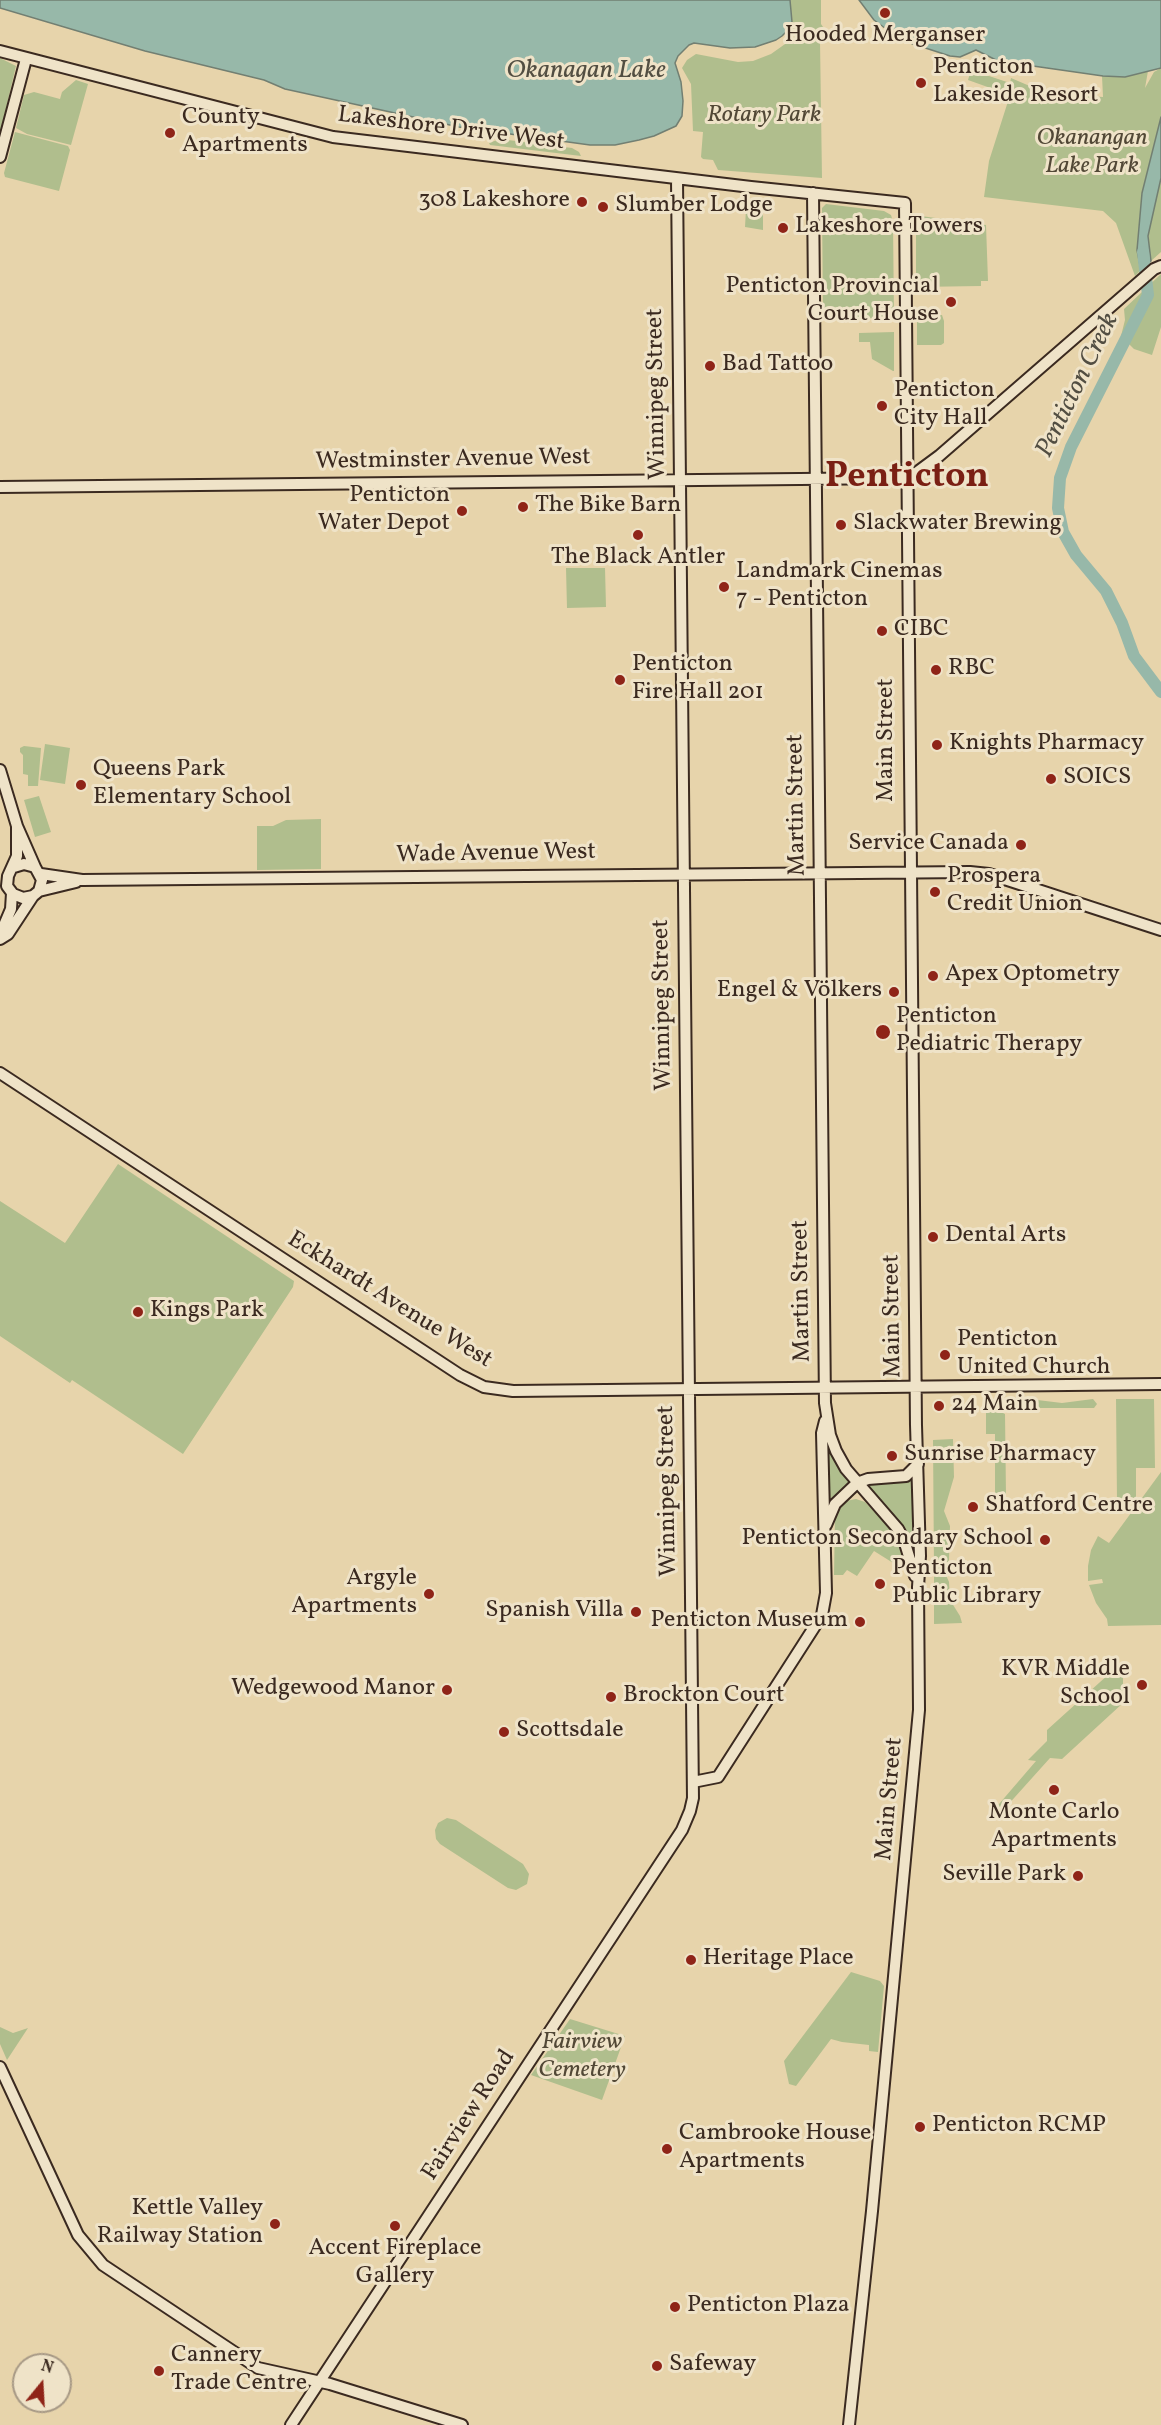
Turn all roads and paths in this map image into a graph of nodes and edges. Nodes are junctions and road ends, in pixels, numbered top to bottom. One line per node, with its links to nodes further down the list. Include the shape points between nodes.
1 (0, 51): 2 (main road, Lakeshore Drive West)
2 (26, 59): 3 (main road); 4 (main road, Lakeshore Drive West, via 333,137)
3 (0, 157)
4 (677, 179): 5 (main road, Lakeshore Drive West); 12 (main road, Winnipeg Street)
5 (813, 193): 6 (main road, Lakeshore Drive West); 13 (main road, Martin Street)
6 (905, 203): 9 (main road, Main Street)
7 (1161, 259): 8 (main road)
8 (1158, 268): 10 (main road)
9 (908, 453): 10 (main road, via 916,463); 11 (main road, Main Street)
10 (929, 464): 11 (main road)
11 (907, 476): 13 (main road, Westminster Avenue West); 20 (main road, Main Street)
12 (680, 480): 13 (main road, Westminster Avenue West); 14 (main road, Westminster Avenue West); 21 (main road, Winnipeg Street)
13 (815, 480): 19 (main road, Martin Street)
14 (0, 487)
15 (0, 770): 16 (main road)
16 (17, 826): 17 (main road); 18 (main road)
17 (14, 867): 18 (main road, via 24,864); 23 (main road, via 7,881)
18 (38, 870): 22 (main road, Wade Avenue West); 24 (main road, via 42,880)
19 (819, 873): 20 (main road, Wade Avenue West); 21 (main road, Wade Avenue West); 30 (main road, Martin Street)
20 (910, 873): 25 (main road, Wade Avenue West, via 989,874); 29 (main road, Main Street)
21 (684, 875): 22 (main road, Wade Avenue West); 31 (main road, Winnipeg Street)
22 (82, 880): 24 (main road, Wade Avenue West)
23 (12, 893): 24 (main road, via 23,898); 26 (main road)
24 (36, 894): 26 (main road)
25 (1161, 930)
26 (1, 938)
27 (0, 1072): 31 (main road, Eckhardt Avenue West, via 473,1383 513,1391)
28 (1161, 1384): 29 (main road, Eckhardt Avenue West)
29 (916, 1386): 30 (main road, Eckhardt Avenue West); 33 (main road, Main Street)
30 (825, 1387): 31 (main road, Eckhardt Avenue West); 32 (main road, Martin Street)
31 (689, 1389): 37 (main road, Winnipeg Street)
32 (826, 1417): 34 (main road, Martin Street, via 836,1451); 35 (main road, Martin Street, via 822,1433)
33 (918, 1464): 34 (main road, via 906,1476); 36 (main road, Main Street)
34 (857, 1483): 35 (main road, via 835,1504); 36 (main road, Martin Street, via 903,1537)
35 (826, 1525): 37 (main road, via 826,1593 822,1615 718,1777)
36 (918, 1587): 43 (main road, Main Street, via 919,1729)
37 (693, 1782): 38 (main road, Winnipeg Street, via 690,1811)
38 (682, 1830): 40 (main road, Fairview Road)
39 (0, 2067): 40 (main road, via 78,2235 103,2265 258,2368)
40 (320, 2381): 41 (main road, Fairview Road); 42 (main road)
41 (291, 2425)
42 (462, 2425)
43 (849, 2425)

